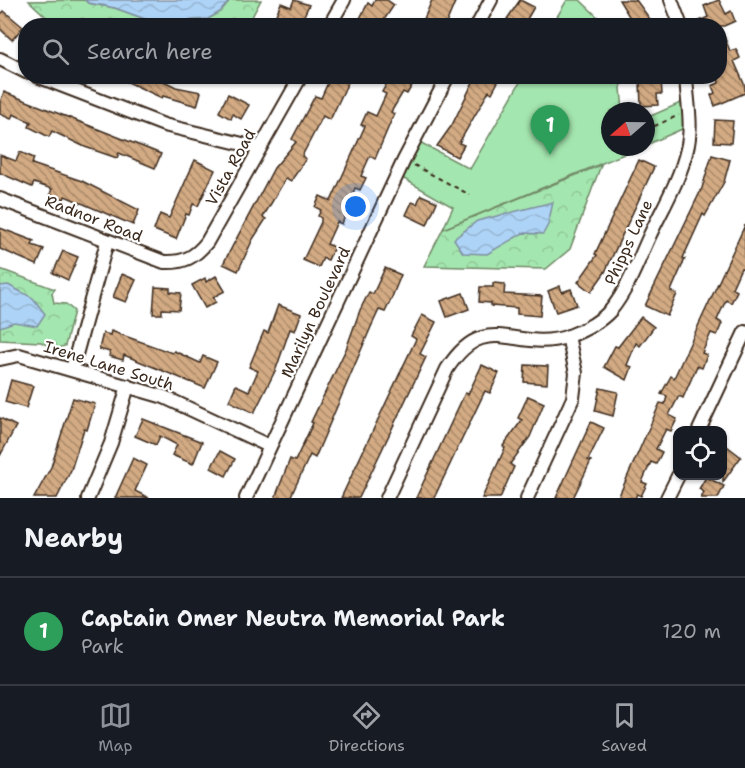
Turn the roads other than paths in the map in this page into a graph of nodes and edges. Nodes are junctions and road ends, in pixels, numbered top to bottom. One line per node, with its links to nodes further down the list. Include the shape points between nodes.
1 (344, 0): 4 (street)
2 (491, 0): 5 (street)
3 (671, 0): 6 (street)
4 (334, 18)
5 (481, 18)
6 (678, 18)
7 (0, 59): 8 (street)
8 (18, 68)
9 (58, 84): 13 (street, via 164,125)
10 (296, 84): 13 (street, Vista Road)
11 (444, 84): 23 (street, Marilyn Boulevard)
12 (686, 84): 18 (street, Phipps Lane, via 687,149 679,174 621,296 598,322)
13 (259, 148): 16 (street, Vista Road, via 207,242 191,258)
14 (0, 199): 15 (street, Radnor Road)
15 (107, 242): 16 (street, Radnor Road); 20 (street)
16 (177, 263)
17 (745, 332): 22 (street)
18 (568, 336): 27 (street, Phipps Lane, via 541,340 488,336 470,341 447,369); 28 (street, via 576,373 573,398)
19 (1, 358): 20 (street, Irene Lane South, via 19,355)
20 (72, 369): 21 (street, Irene Lane South)
21 (128, 386): 23 (street, Irene Lane South, via 164,397); 25 (street, via 111,443)
22 (701, 426)
23 (269, 446): 26 (street, Marilyn Boulevard)
24 (676, 480): 29 (street)
25 (88, 498)
26 (246, 498)
27 (387, 498)
28 (528, 498)
29 (668, 498)

